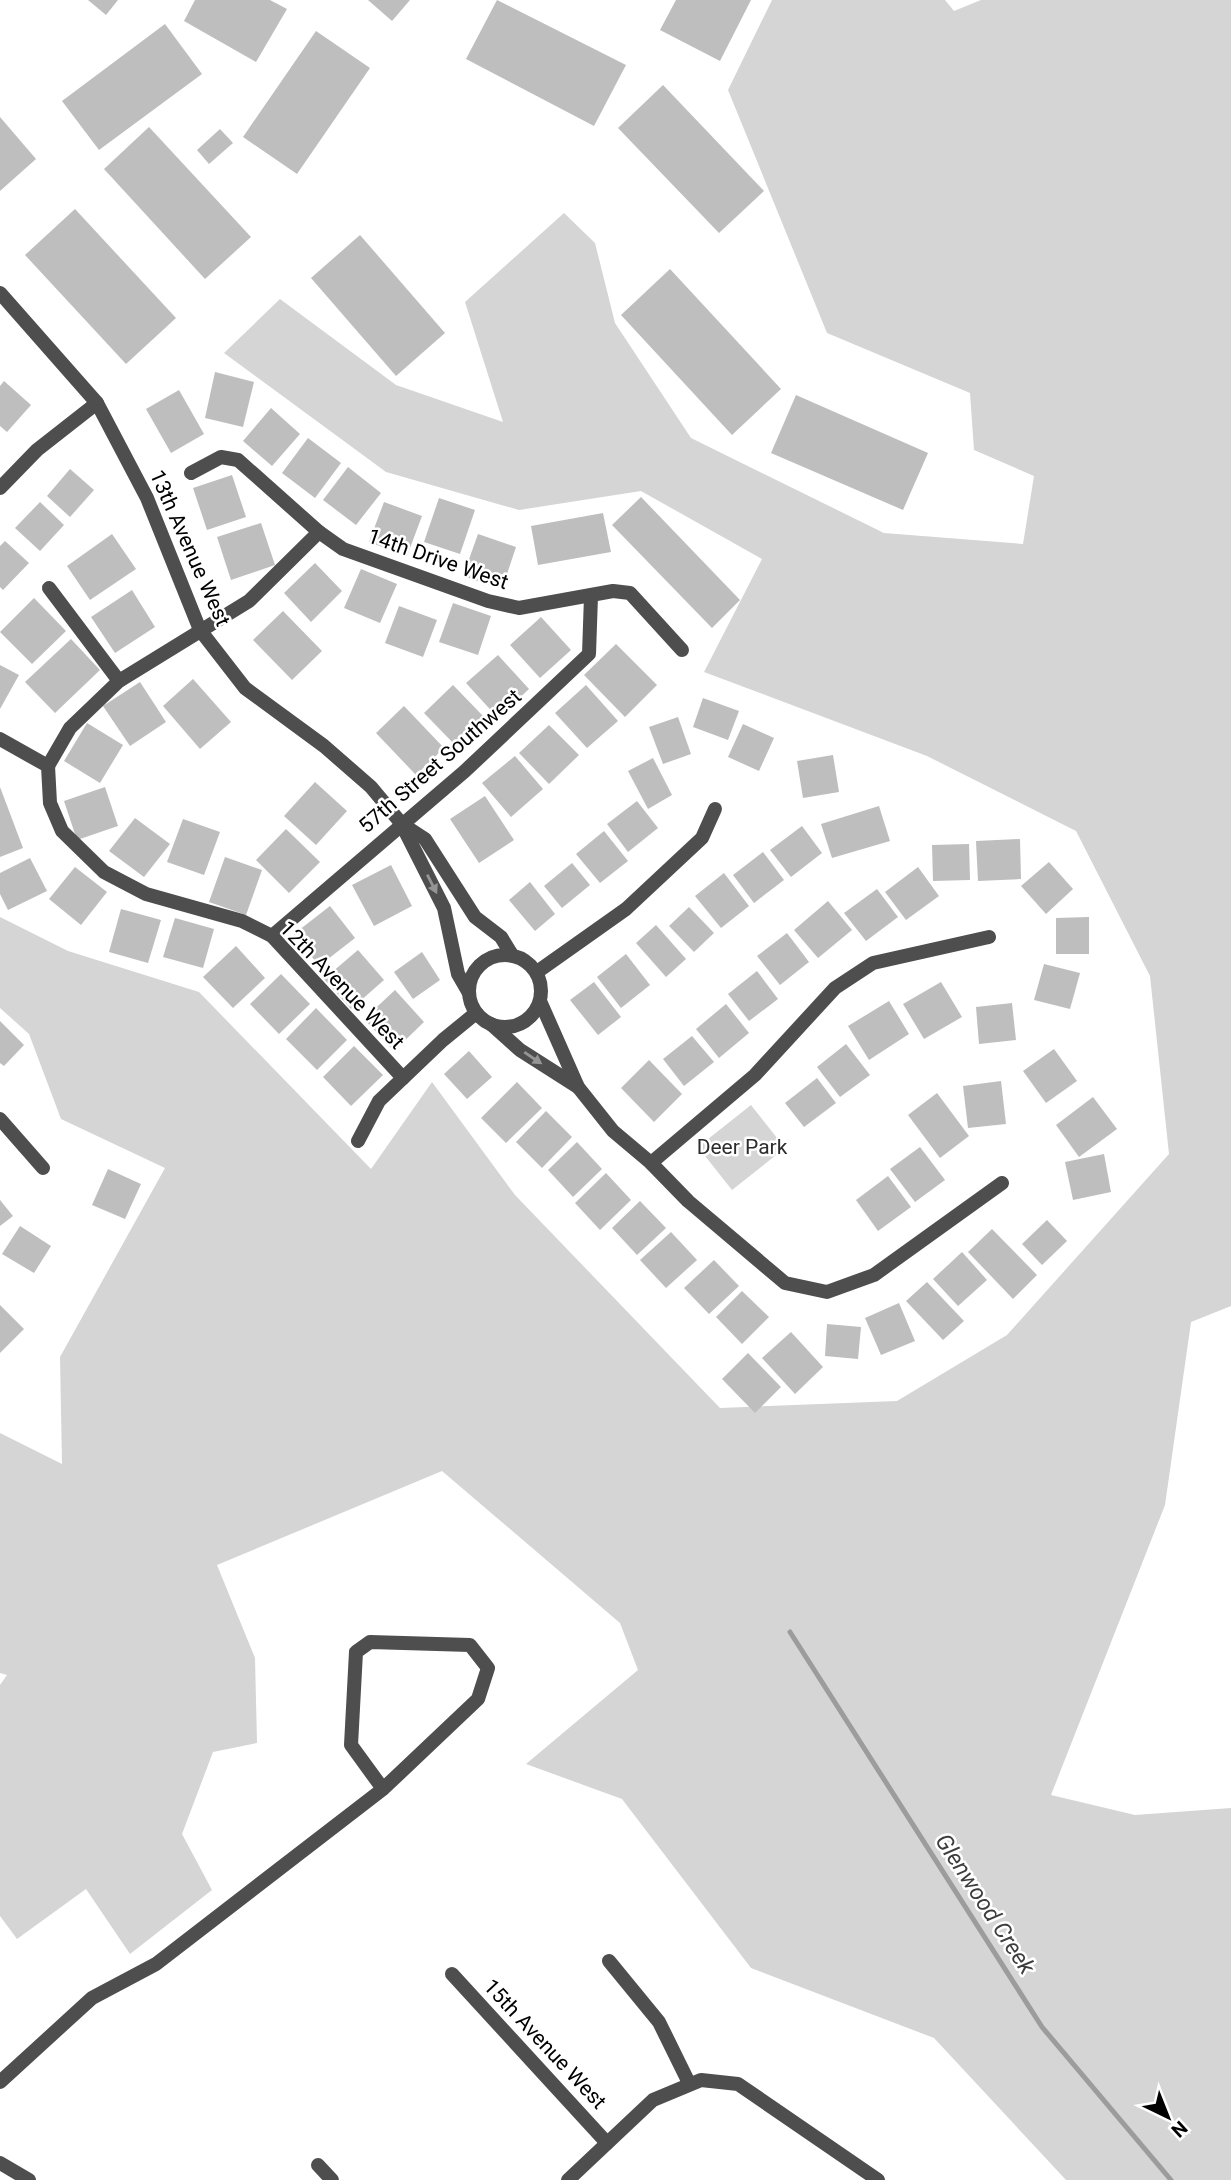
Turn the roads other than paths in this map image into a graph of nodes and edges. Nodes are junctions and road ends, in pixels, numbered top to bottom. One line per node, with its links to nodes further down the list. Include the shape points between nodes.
1 (0, 293): 2 (street, 13th Avenue West)
2 (97, 403): 4 (street, via 37,450); 8 (street, 13th Avenue West, via 147,498)
3 (191, 473): 5 (street, 14th Drive West, via 221,457 239,460)
4 (0, 488)
5 (319, 532): 7 (street, 14th Drive West, via 343,549 488,601 519,608); 8 (street, via 249,601)
6 (50, 588): 10 (street)
7 (591, 596): 9 (street, 14th Drive West, via 630,593); 14 (street, 57th Street Southwest, via 589,654 465,771)
8 (200, 630): 10 (street); 14 (street, 13th Avenue West, via 245,688 324,746 370,787)
9 (682, 650)
10 (119, 681): 12 (street, via 70,728)
11 (0, 739): 12 (street)
12 (47, 766): 15 (street, 12th Avenue West, via 50,803 62,831 104,872 146,894 242,921)
13 (715, 809): 18 (street, via 702,838 626,909)
14 (401, 823): 15 (street, 57th Street Southwest); 17 (street, 13th Avenue West, via 425,839 475,917 501,937); 19 (street, 13th Avenue West, one-way to 19, via 444,908 458,974)
15 (272, 936): 23 (street, 12th Avenue West)
16 (989, 937): 27 (street, via 873,963 835,988 755,1075)
17 (512, 955): 18 (street); 19 (street, via 495,956 480,964)
18 (537, 972): 20 (street)
19 (469, 993): 21 (street)
20 (540, 1001): 22 (street, via 532,1016 518,1025); 24 (street)
21 (476, 1013): 22 (street); 23 (street)
22 (491, 1024): 24 (street, one-way to 24, via 520,1050)
23 (403, 1078): 26 (street, via 380,1101)
24 (578, 1087): 27 (street, via 613,1131)
25 (0, 1119): 28 (street)
26 (358, 1140)
27 (651, 1163): 29 (street, via 688,1201 785,1283 827,1292 874,1275)
28 (43, 1168)
29 (1002, 1184)
30 (383, 1789): 30 (street, via 478,1699 488,1668 470,1645 370,1642 356,1652 351,1745); 33 (street, via 156,1964 92,1998)
31 (609, 1962): 34 (street, via 659,2022)
32 (452, 1974): 35 (street, 15th Avenue West)
33 (0, 2082)
34 (689, 2082): 35 (street, via 653,2100); 41 (street, via 738,2084)
35 (607, 2143): 40 (street)
36 (0, 2162): 38 (street)
37 (318, 2165): 39 (street)
38 (29, 2180)
39 (332, 2180)
40 (568, 2180)
41 (878, 2180)

